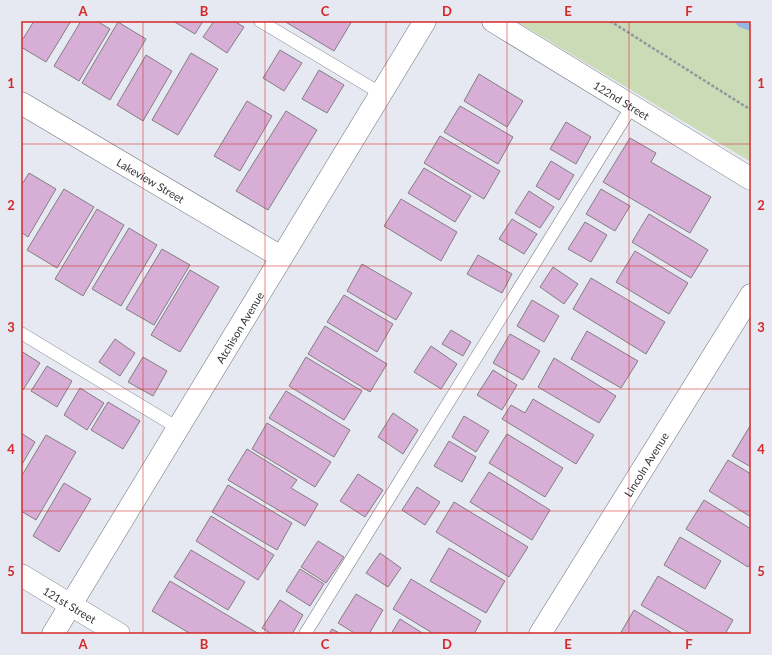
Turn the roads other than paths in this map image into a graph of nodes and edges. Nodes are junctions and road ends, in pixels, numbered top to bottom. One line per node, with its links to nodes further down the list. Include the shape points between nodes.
1 (260, 21): 4 (lane)
2 (425, 21): 4 (street, Atchison Avenue)
3 (493, 21): 6 (street, 122nd Street)
4 (380, 93): 8 (street, Atchison Avenue)
5 (21, 103): 8 (street, Lakeview Street)
6 (632, 106): 7 (street, 122nd Street); 16 (lane)
7 (751, 179)
8 (281, 257): 11 (street, Atchison Avenue)
9 (751, 295): 17 (street, Lincoln Avenue)
10 (21, 333): 11 (lane)
11 (178, 428): 13 (street, Atchison Avenue)
12 (21, 575): 13 (street, 121st Street)
13 (71, 606): 14 (street, Atchison Avenue); 15 (street, 121st Street)
14 (53, 634)
15 (119, 634)
16 (305, 634)
17 (540, 634)

